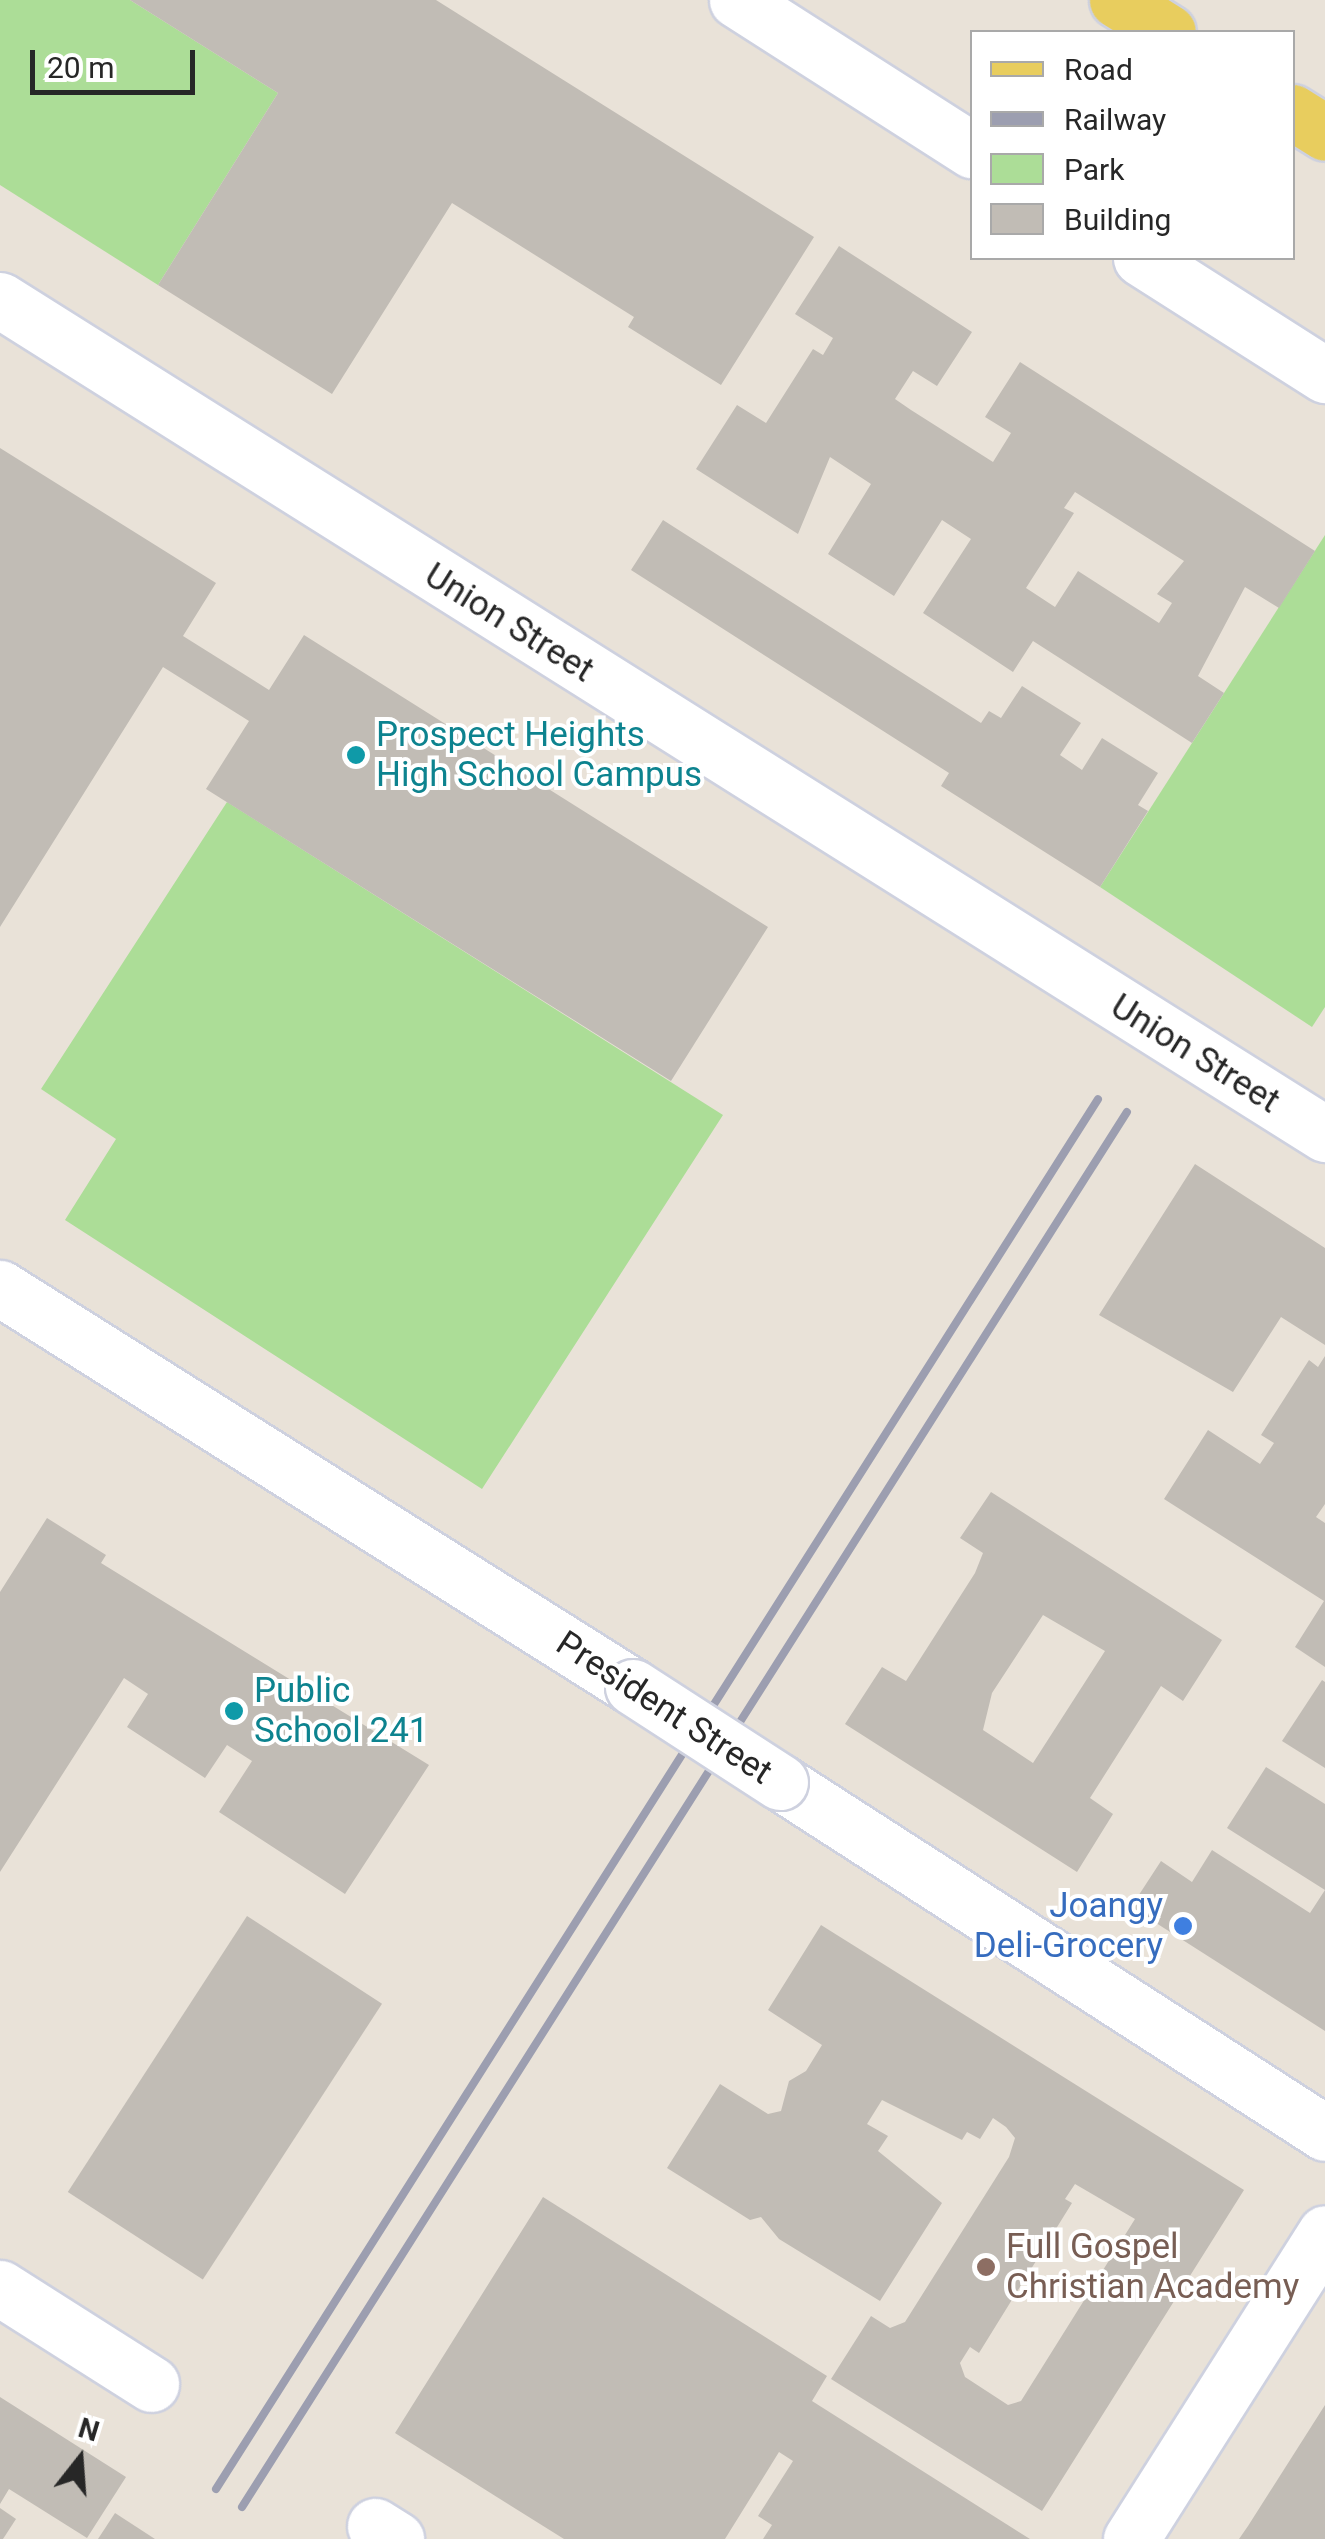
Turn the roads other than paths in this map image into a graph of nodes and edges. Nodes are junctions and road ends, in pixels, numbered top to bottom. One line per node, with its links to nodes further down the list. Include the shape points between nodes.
1 (738, 0): 6 (street)
2 (1116, 0): 3 (main road)
3 (1165, 30)
4 (1295, 114): 5 (main road)
5 (1325, 132)
6 (970, 149)
7 (1144, 260): 9 (street)
8 (0, 300): 10 (street, Union Street)
9 (1325, 375)
10 (1325, 1134)
11 (0, 1288): 12 (street, President Street, bridge)
12 (1325, 2133)
13 (1325, 2233): 16 (street)
14 (0, 2288): 15 (street)
15 (152, 2384)
16 (1131, 2539)

